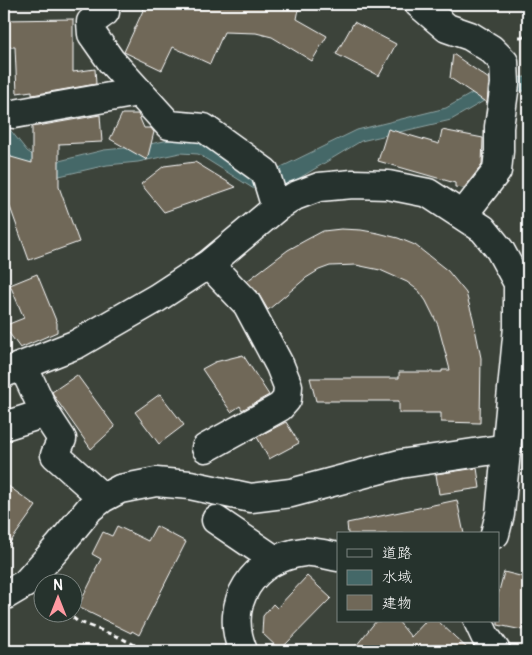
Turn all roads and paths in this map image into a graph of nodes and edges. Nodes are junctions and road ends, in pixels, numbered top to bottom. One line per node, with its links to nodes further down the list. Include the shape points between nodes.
1 (419, 4): 6 (street, via 447,28 470,36 504,62 497,171)
2 (106, 12): 3 (street, via 91,22 92,34)
3 (138, 92): 4 (street); 5 (street, via 169,125 204,128 265,172)
4 (14, 114)
5 (276, 208): 6 (street, via 319,187 388,185 428,193); 7 (street)
6 (463, 215): 8 (street, via 483,229 500,250 518,283)
7 (209, 264): 9 (street, via 77,344); 13 (street, via 247,304 288,386 287,399 280,407)
8 (523, 327): 11 (street)
9 (14, 369): 10 (street)
10 (45, 413): 12 (street); 15 (street, via 62,440 55,456)
11 (519, 413): 14 (street)
12 (4, 426)
13 (206, 448)
14 (507, 448): 15 (street, via 400,464 291,493 251,498 190,485 156,482 120,488); 17 (street)
15 (103, 498): 20 (street, via 90,508 26,583)
16 (216, 520): 19 (street)
17 (496, 532)
18 (337, 557): 19 (street, via 306,552)
19 (275, 560): 24 (street, via 255,575 242,596 237,630)
20 (4, 596)
21 (80, 622): 23 (path)
22 (478, 622): 25 (street)
23 (146, 651)
24 (243, 651)
25 (496, 651)

